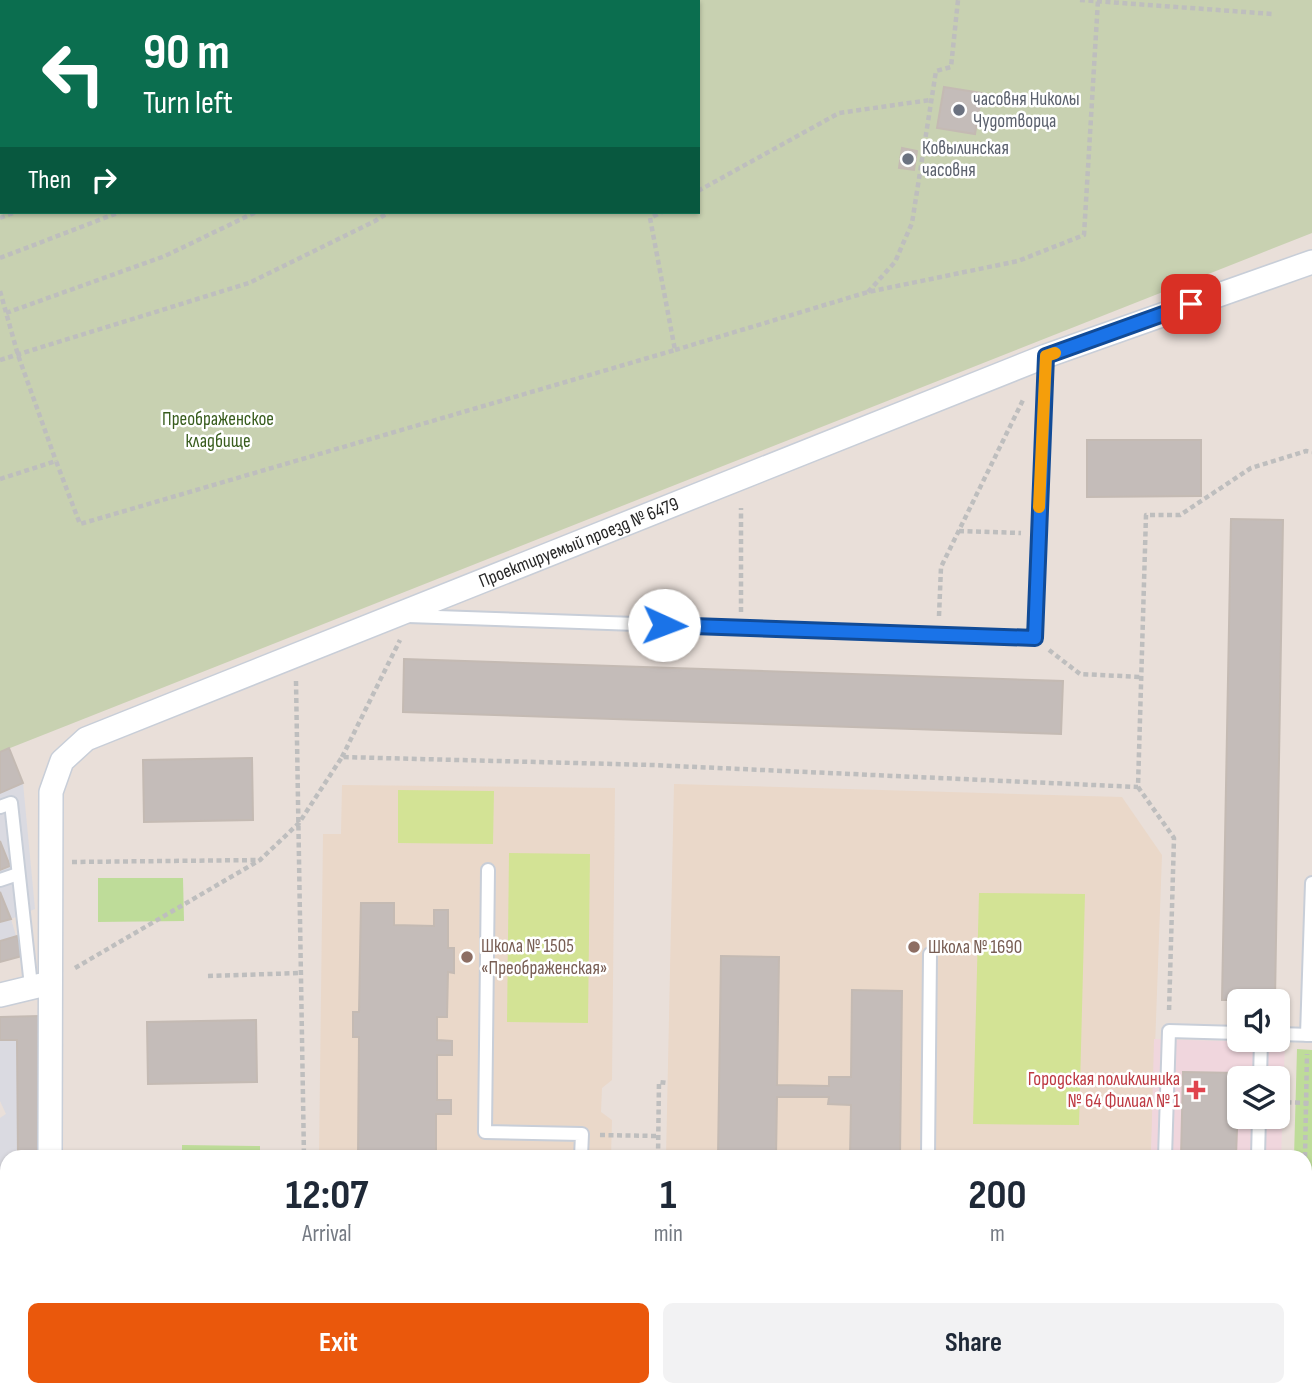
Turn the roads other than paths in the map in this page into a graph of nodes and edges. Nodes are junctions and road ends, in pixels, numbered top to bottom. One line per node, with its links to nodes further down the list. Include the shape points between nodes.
1 (1312, 261): 2 (street, Проектируемый проезд № 6479)
2 (1046, 356): 3 (street, Проектируемый проезд № 6479); 3 (lane, via 1035,638)
3 (398, 616): 10 (street, Проектируемый проезд № 6479, via 86,739 62,761 51,792)
4 (0, 807): 6 (lane, via 11,803)
5 (488, 870): 17 (lane, via 485,1132 582,1134)
6 (18, 874): 7 (lane); 10 (lane)
7 (0, 880)
8 (1312, 883): 14 (lane)
9 (930, 954): 18 (lane)
10 (41, 984): 11 (street); 16 (street, Проектируемый проезд № 6479)
11 (0, 995)
12 (1227, 1033): 19 (lane, via 1169,1031)
13 (1290, 1034): 14 (lane)
14 (1310, 1035)
15 (1259, 1129): 20 (lane)
16 (50, 1150)
17 (581, 1150)
18 (928, 1150)
19 (1165, 1150)
20 (1258, 1150)

